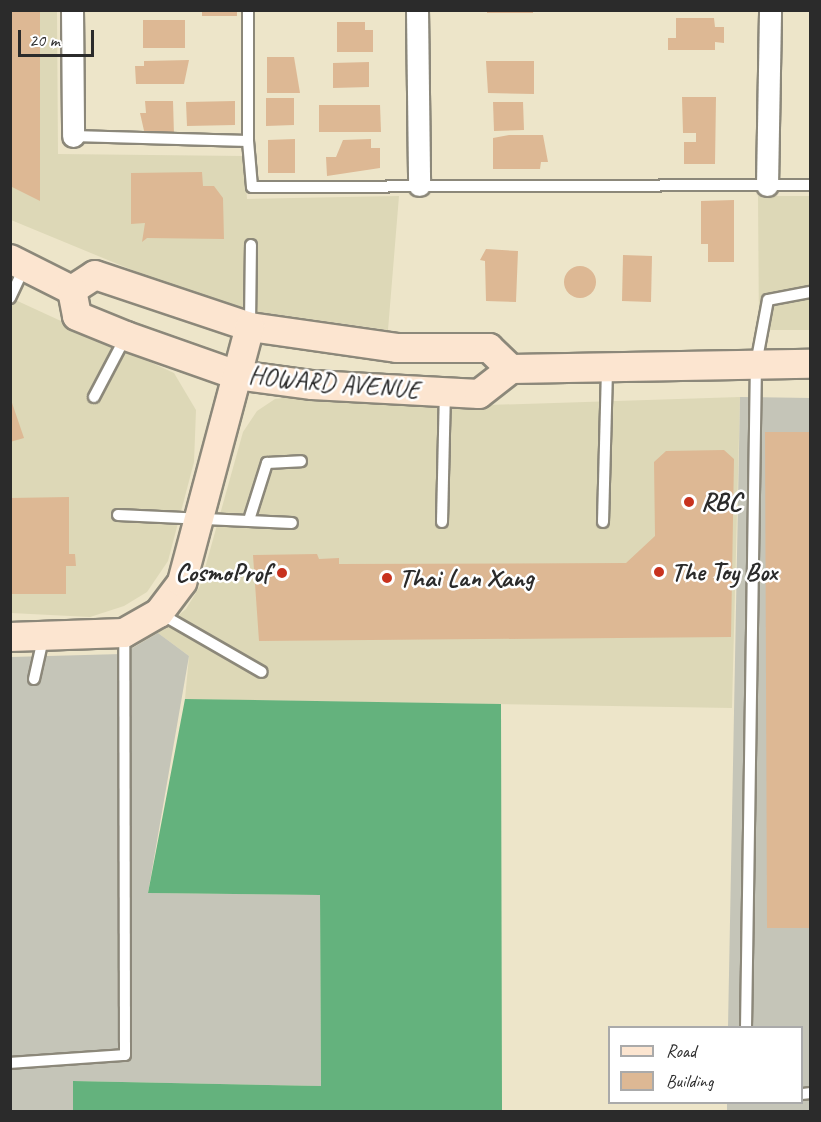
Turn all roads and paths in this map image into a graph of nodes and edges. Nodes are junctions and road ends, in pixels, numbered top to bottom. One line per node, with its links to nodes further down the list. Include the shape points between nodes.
1 (72, 10): 5 (street)
2 (248, 10): 6 (lane)
3 (417, 10): 8 (street)
4 (770, 10): 7 (street)
5 (73, 136): 6 (lane)
6 (249, 141): 8 (lane, via 252,187)
7 (767, 184): 8 (lane); 9 (lane)
8 (419, 185)
9 (810, 185)
10 (252, 245): 15 (lane)
11 (17, 263): 12 (main road); 14 (lane)
12 (72, 290): 15 (main road, HOWARD AVENUE, via 95,275); 16 (main road, HOWARD AVENUE, via 77,316)
13 (810, 292): 17 (lane, via 768,300)
14 (10, 298)
15 (250, 327): 20 (main road, HOWARD AVENUE, via 397,348 489,348); 21 (main road)
16 (126, 336): 21 (main road, HOWARD AVENUE); 23 (lane)
17 (756, 364): 18 (main road); 19 (main road); 37 (lane)
18 (810, 364)
19 (607, 366): 20 (main road); 28 (lane)
20 (511, 369): 22 (main road, HOWARD AVENUE, via 479,394)
21 (237, 375): 22 (main road, HOWARD AVENUE); 29 (main road)
22 (445, 392): 27 (lane)
23 (94, 397)
24 (301, 460): 26 (lane, via 267,463)
25 (118, 515): 29 (lane)
26 (249, 520): 29 (lane); 30 (lane)
27 (442, 522)
28 (603, 522)
29 (198, 523): 31 (main road, via 182,582)
30 (292, 523)
31 (159, 612): 32 (main road); 35 (lane)
32 (124, 633): 34 (main road); 38 (lane, via 125,1055)
33 (10, 637): 34 (main road)
34 (44, 638): 36 (lane)
35 (262, 672)
36 (34, 679)
37 (746, 1026)
38 (10, 1063)

